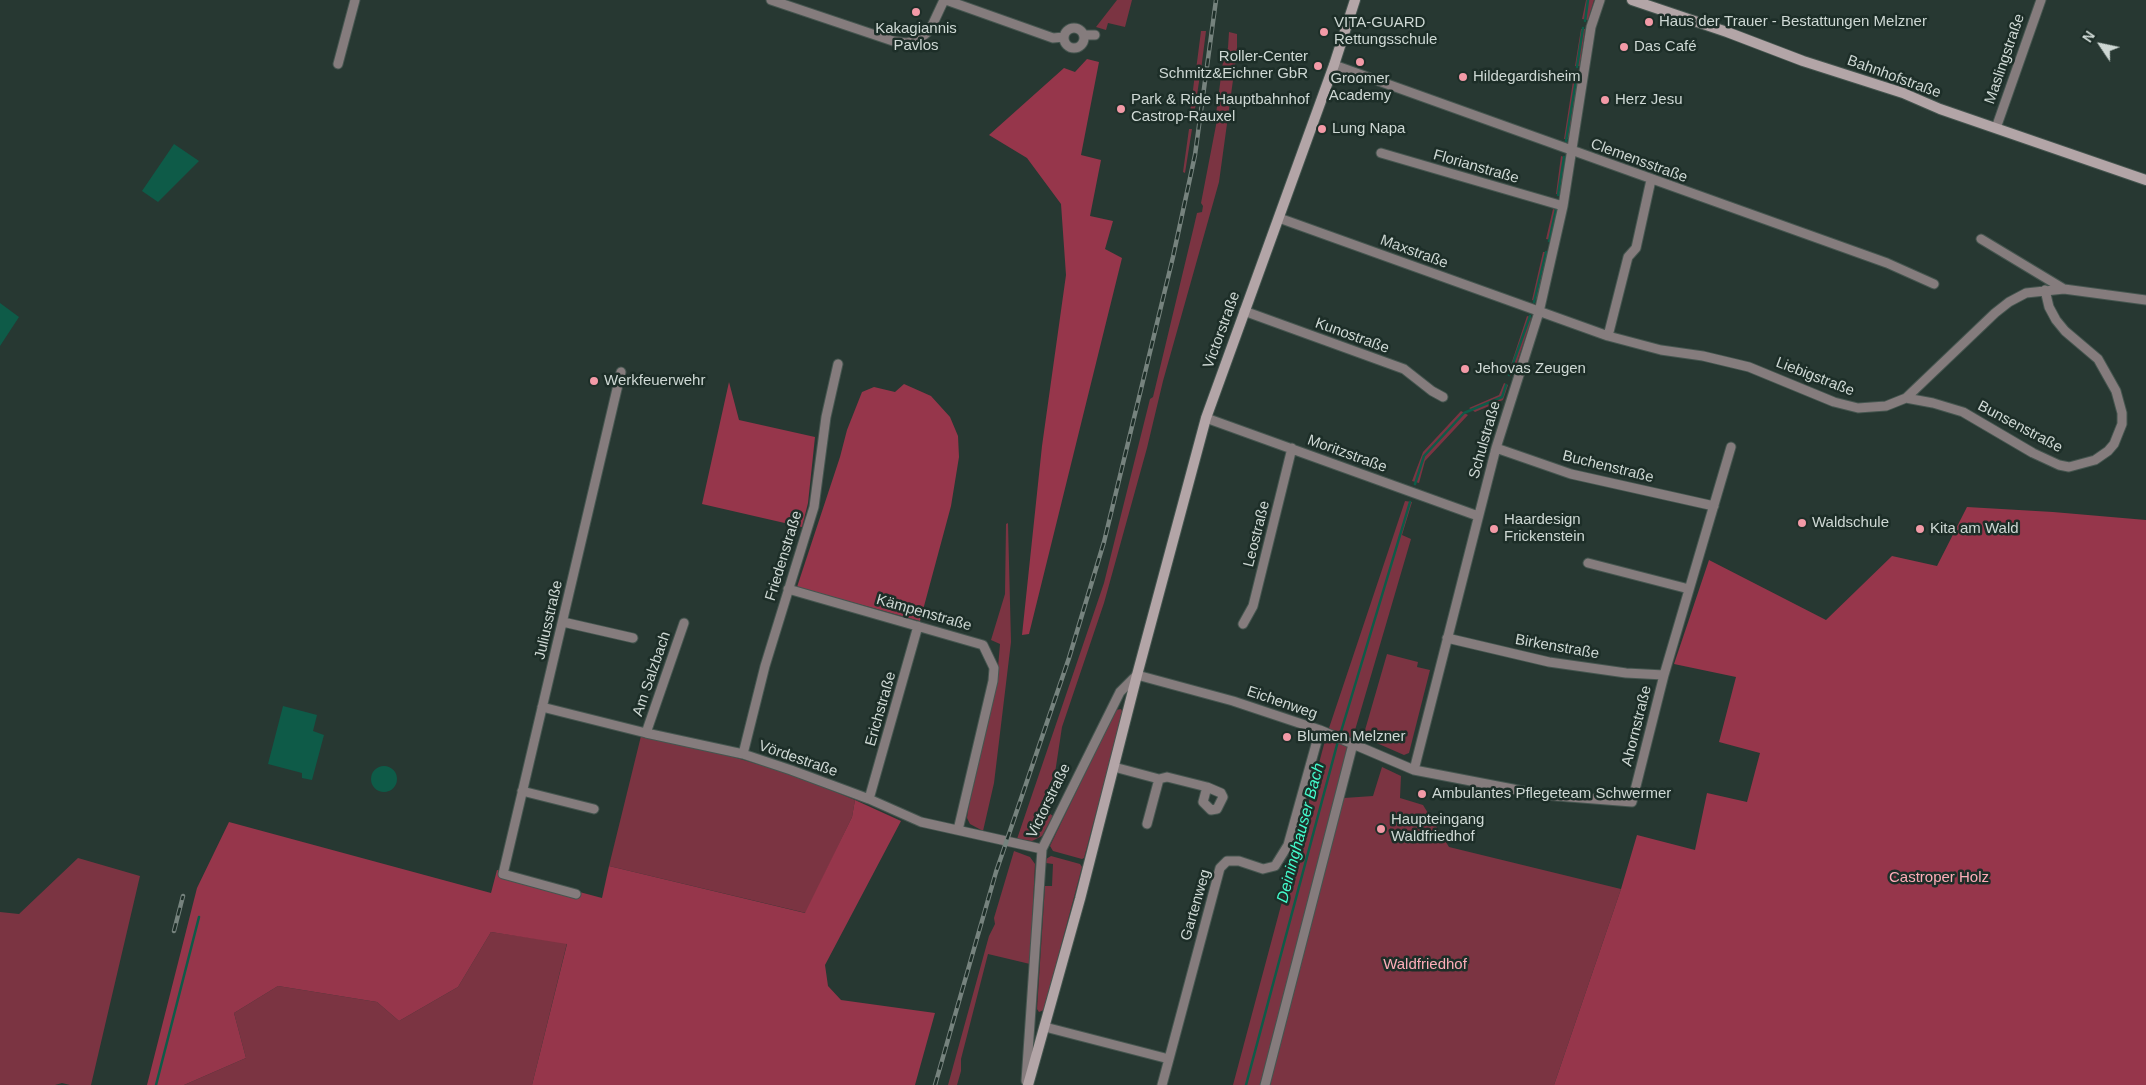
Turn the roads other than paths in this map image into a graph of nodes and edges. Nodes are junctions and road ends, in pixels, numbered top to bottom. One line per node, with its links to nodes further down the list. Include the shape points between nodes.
1 (355, 0): 11 (street)
2 (771, 0): 3 (street, via 906,43 918,40 930,30)
3 (945, 0): 10 (street, via 1053,38)
4 (1355, 0): 12 (street, Victorstraße)
5 (1600, 0): 14 (street, Schulstraße, via 1591,27)
6 (2041, 0): 13 (street, Maslingstraße)
7 (1638, 1): 13 (street, Bahnhofstraße)
8 (1084, 34): 9 (street); 10 (street, via 1073,28); 10 (street, via 1084,41 1077,47 1068,46)
9 (1095, 35)
10 (1064, 38)
11 (338, 64)
12 (1334, 65): 14 (street, Clemensstraße); 19 (street, Victorstraße)
13 (1996, 128): 17 (street, Bahnhofstraße)
14 (1571, 151): 16 (street, Clemensstraße); 18 (street, Schulstraße)
15 (1381, 154): 18 (street, Florianstraße)
16 (1651, 180): 21 (street, Clemensstraße, via 1887,263); 27 (street, via 1636,248 1628,256)
17 (2146, 180)
18 (1563, 206): 26 (street, Schulstraße)
19 (1279, 218): 25 (street, Victorstraße); 26 (street, Maxstraße)
20 (1981, 239): 22 (street, Liebigstraße)
21 (1934, 284)
22 (2064, 289): 23 (street, Liebigstraße); 24 (street, Liebigstraße)
23 (2045, 290): 31 (street, Liebigstraße, via 2026,293 2009,302); 31 (street, Bunsenstraße, via 2056,320 2098,359 2116,391 2122,424 2108,451 2096,460 2068,467 2059,465 1963,412)
24 (2146, 300)
25 (1244, 311): 30 (street, Kunostraße, via 1404,369); 32 (street, Victorstraße)
26 (1539, 312): 27 (street, Liebigstraße); 35 (street, Schulstraße)
27 (1608, 336): 31 (street, Liebigstraße, via 1750,367 1844,405 1872,408)
28 (838, 364): 40 (street, Friedenstraße, via 826,417 814,507)
29 (620, 372): 41 (street, Juliusstraße)
30 (1444, 397)
31 (1906, 398)
32 (1206, 418): 34 (street, Moritzstraße); 47 (street, Victorstraße)
33 (1730, 447): 36 (street, Ahornstraße)
34 (1292, 448): 37 (street, Moritzstraße); 43 (street, Leostraße, via 1253,606)
35 (1496, 448): 36 (street, Buchenstraße, via 1572,474); 37 (street, Schulstraße)
36 (1714, 506): 39 (street, Ahornstraße)
37 (1478, 516): 46 (street, Schulstraße)
38 (1588, 563): 39 (street)
39 (1689, 589): 48 (street, Ahornstraße)
40 (788, 590): 44 (street, Kämpenstraße); 53 (street, Friedenstraße, via 753,706)
41 (563, 622): 45 (street); 49 (street, Juliusstraße)
42 (684, 623): 51 (street, Am Salzbach)
43 (1243, 624)
44 (918, 626): 59 (street, Erichstraße); 62 (street, Kämpenstraße, via 983,645 994,668 994,681)
45 (633, 638)
46 (1448, 638): 48 (street, Birkenstraße, via 1548,662); 55 (street, Schulstraße)
47 (1137, 675): 50 (street, Eichenweg, via 1233,701); 54 (street, Victorstraße); 63 (street, Victorstraße, via 1120,692)
48 (1664, 675): 55 (street, Ahornstraße, via 1632,802 1544,794)
49 (542, 707): 51 (street, Vördestraße); 58 (street, Juliusstraße)
50 (1320, 730): 52 (street, Eichenweg); 67 (street, Gartenweg, via 1288,845 1275,866 1263,868 1227,861 1220,868)
51 (646, 733): 53 (street, Vördestraße)
52 (1353, 744): 55 (street, Eichenweg); 70 (street)
53 (743, 754): 59 (street, Vördestraße)
54 (1114, 767): 56 (street); 66 (street, Victorstraße)
55 (1414, 770)
56 (1158, 779): 57 (street, via 1167,777); 61 (street)
57 (1207, 787)
58 (522, 791): 60 (street); 64 (street, Juliusstraße, via 503,874)
59 (869, 799): 62 (street, Vördestraße, via 921,822)
60 (594, 809)
61 (1148, 824)
62 (958, 830): 63 (street, Vördestraße)
63 (1042, 849): 65 (street, Victorstraße)
64 (576, 894)
65 (1030, 1015): 66 (street); 68 (street, Victorstraße)
66 (1046, 1024): 67 (street); 68 (street, Victorstraße)
67 (1169, 1060): 69 (street, Gartenweg)
68 (1027, 1085)
69 (1162, 1085)
70 (1265, 1085)

